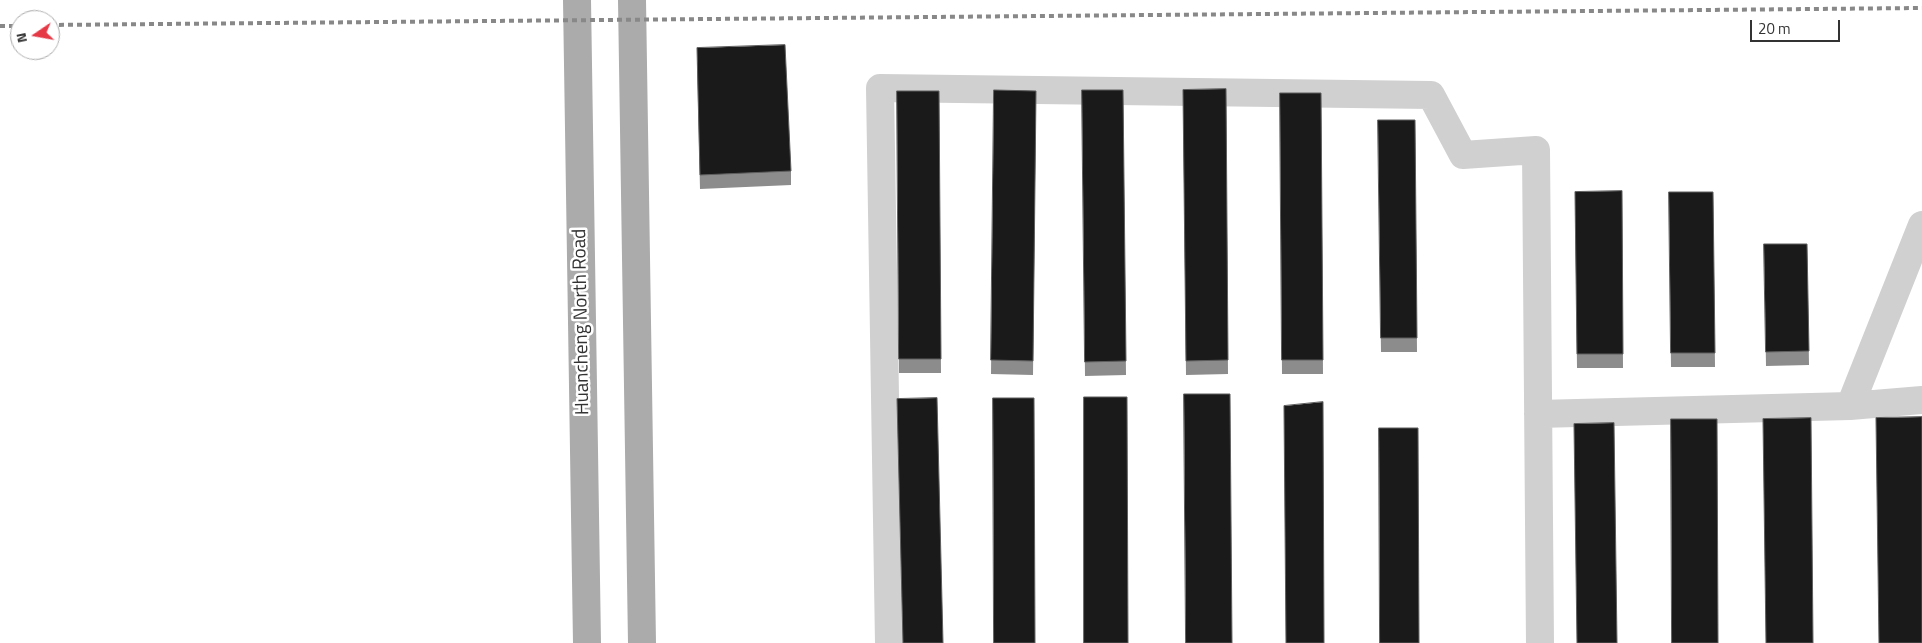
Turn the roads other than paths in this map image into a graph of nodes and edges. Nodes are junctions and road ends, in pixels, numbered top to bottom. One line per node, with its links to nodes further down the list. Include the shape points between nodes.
1 (577, 0): 7 (main road, Huancheng North Road)
2 (632, 0): 8 (main road)
3 (1922, 226): 5 (lane)
4 (1922, 400): 5 (lane)
5 (1850, 406): 6 (lane)
6 (1538, 414): 9 (lane, via 1536,150 1463,156 1430,95 880,88); 10 (lane)
7 (587, 643)
8 (642, 643)
9 (889, 643)
10 (1540, 643)

